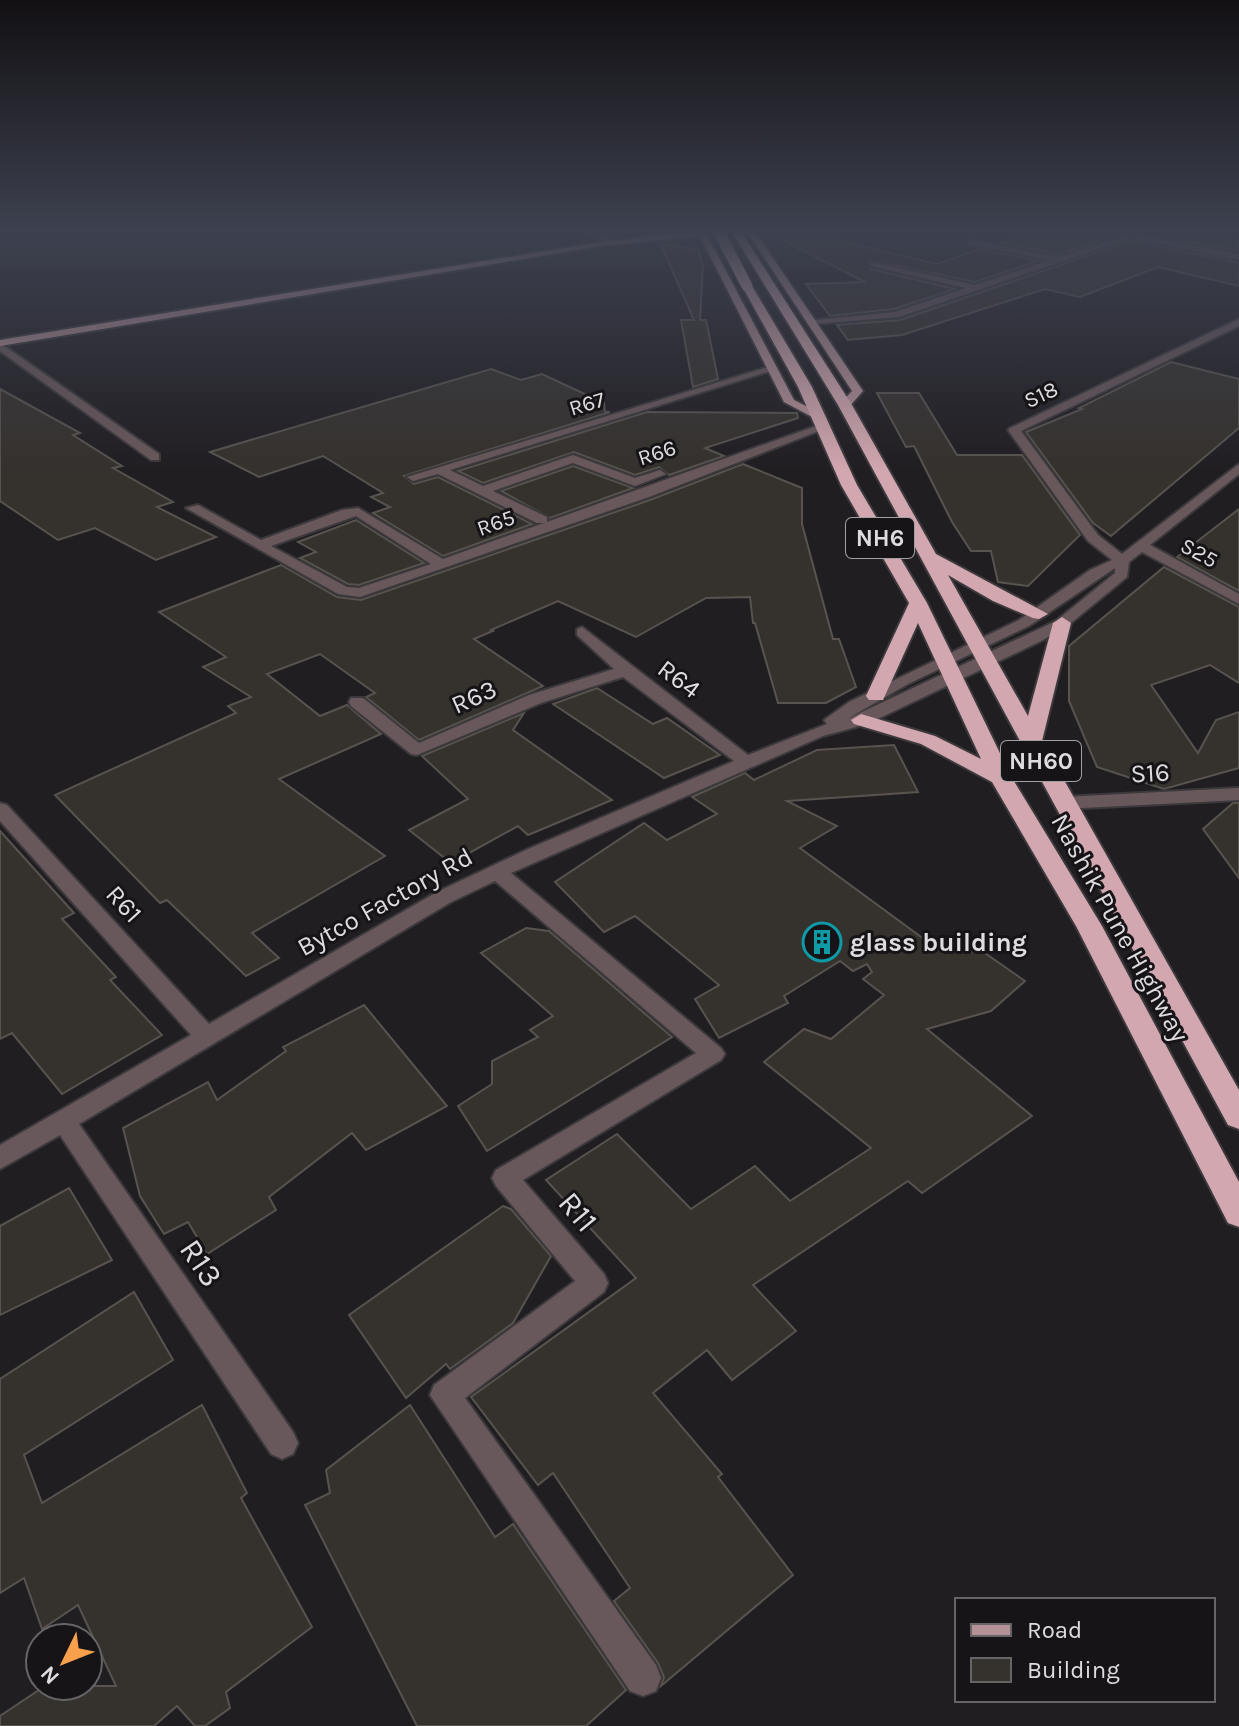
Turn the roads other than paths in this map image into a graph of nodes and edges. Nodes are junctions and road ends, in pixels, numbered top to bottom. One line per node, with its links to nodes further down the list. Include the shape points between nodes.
1 (140, 311): 11 (main road)
2 (194, 311): 13 (main road)
3 (741, 311): 14 (main road)
4 (761, 311): 16 (highway, NH6, bridge)
5 (785, 311): 15 (highway, Nashik Pune Highway)
6 (805, 311): 8 (main road)
7 (909, 311): 8 (street)
8 (812, 321): 15 (main road, via 858,391)
9 (1239, 322): 10 (street, S18)
10 (1224, 330): 12 (street); 29 (street, S18, via 1014,430 1093,538)
11 (0, 332)
12 (1239, 334)
13 (0, 344): 17 (street)
14 (772, 369): 16 (main road, via 790,402); 19 (street, R67)
15 (845, 405): 28 (highway, Nashik Pune Highway / NH60)
16 (820, 421): 21 (street, R66); 22 (street, R65); 32 (highway, Nashik Pune Highway / NH6, via 849,485)
17 (155, 457)
18 (1239, 468): 27 (street)
19 (438, 469): 20 (street, R67); 23 (street)
20 (413, 477)
21 (635, 482): 22 (street); 23 (street, R66, via 573,459)
22 (652, 490): 30 (street, R65)
23 (482, 491): 25 (street)
24 (193, 508): 26 (street, R65)
25 (542, 520)
26 (260, 545): 30 (street, R65, via 352,593); 30 (street, via 358,512)
27 (1139, 545): 29 (street); 31 (street, S25)
28 (927, 556): 33 (highway); 36 (highway, Nashik Pune Highway / NH60)
29 (1122, 561): 33 (street, via 1101,567); 34 (street, via 1122,574)
30 (443, 565)
31 (1239, 600)
32 (918, 603): 37 (highway, Nashik Pune Highway / NH6); 39 (highway)
33 (1039, 614): 36 (street)
34 (1062, 623): 36 (street); 43 (highway)
35 (582, 632): 38 (street, R64)
36 (982, 653): 37 (street); 43 (highway, Nashik Pune Highway / NH60)
37 (948, 667): 39 (street, Bytco Factory Rd); 41 (street, Bytco Factory Rd); 45 (highway, Nashik Pune Highway / NH60)
38 (625, 671): 40 (street, R63, via 535,699 417,750); 44 (street, R64)
39 (876, 696): 42 (street, Bytco Factory Rd)
40 (357, 702)
41 (861, 720): 42 (street, Bytco Factory Rd); 45 (highway, via 928,740)
42 (817, 732): 44 (street, Bytco Factory Rd)
43 (1031, 743): 47 (highway, Nashik Pune Highway / NH60)
44 (748, 763): 49 (street, Bytco Factory Rd)
45 (1001, 778): 54 (highway, Nashik Pune Highway / NH60, via 1089,926)
46 (1239, 794): 47 (street, S16)
47 (1063, 803): 51 (highway, Nashik Pune Highway / NH60)
48 (0, 809): 50 (street, R61)
49 (497, 872): 50 (street, Bytco Factory Rd, via 444,897); 56 (street, R11, via 713,1054 505,1178 594,1283 445,1395)
50 (207, 1037): 52 (street, Bytco Factory Rd)
51 (1239, 1117)
52 (64, 1121): 53 (street, Bytco Factory Rd); 55 (street, R13)
53 (0, 1158)
54 (1239, 1213)
55 (282, 1443)
56 (643, 1678)

